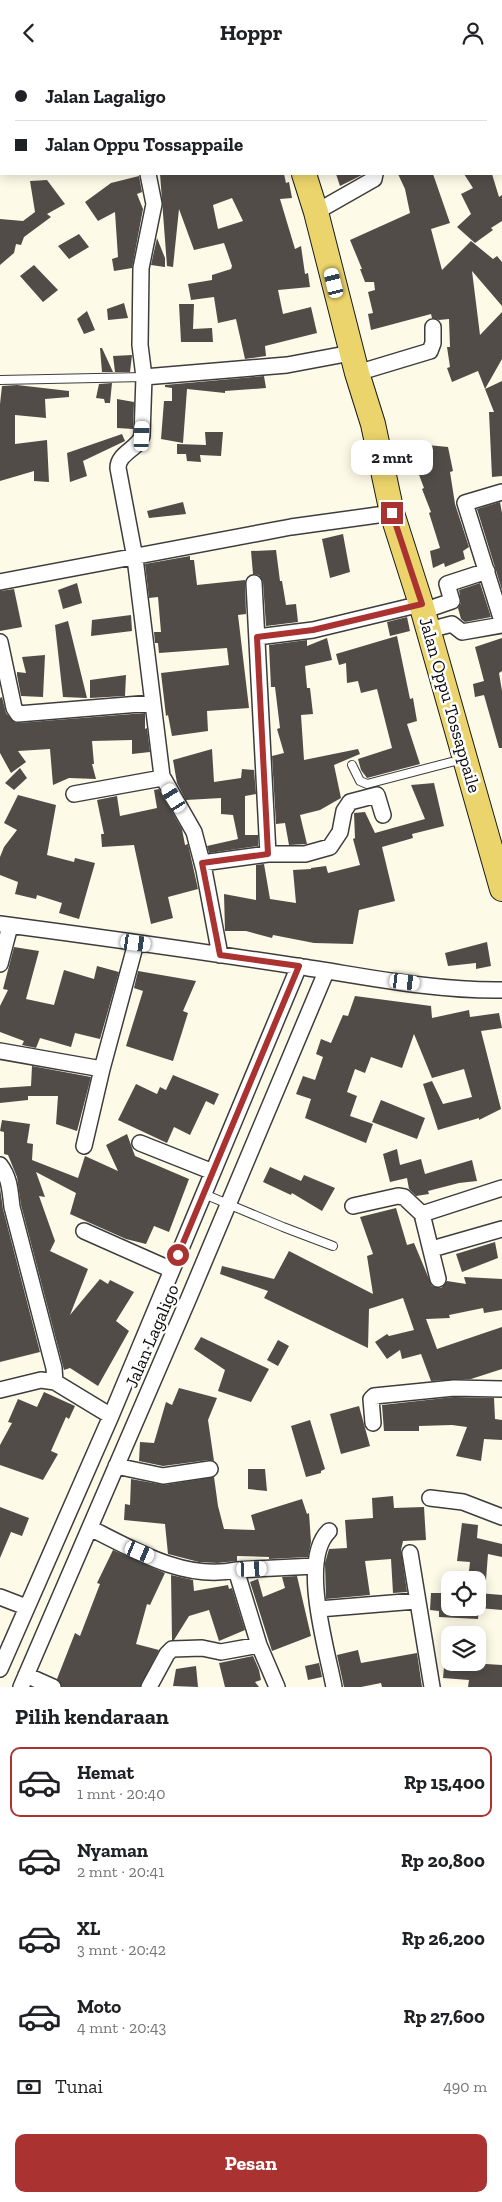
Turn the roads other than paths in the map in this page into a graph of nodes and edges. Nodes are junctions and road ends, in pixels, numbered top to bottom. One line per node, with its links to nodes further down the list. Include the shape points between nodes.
1 (148, 175): 7 (street, via 154,204 141,268 140,345)
2 (304, 175): 4 (main road, Jalan Oppu Tossappaile)
3 (375, 175): 4 (street, via 374,179)
4 (316, 212): 6 (main road, Jalan Oppu Tossappaile)
5 (433, 327): 6 (street, via 430,351)
6 (354, 363): 7 (street); 10 (main road, Jalan Oppu Tossappaile, via 373,424)
7 (144, 377): 8 (lane); 11 (street, via 142,436 118,464)
8 (0, 380)
9 (502, 492): 12 (street, via 465,503)
10 (392, 513): 11 (street, via 291,527); 15 (main road, Jalan Oppu Tossappaile)
11 (135, 558): 13 (street); 21 (street)
12 (487, 571): 15 (street, via 447,583 452,601); 16 (street)
13 (0, 582)
14 (254, 583): 18 (street)
15 (425, 615): 17 (street, via 452,624 462,633); 18 (street); 22 (main road, Jalan Oppu Tossappaile)
16 (502, 621)
17 (502, 625)
18 (257, 637): 27 (street)
19 (0, 642): 20 (street)
20 (6, 690): 21 (street, via 20,715)
21 (152, 703): 24 (street)
22 (465, 759): 23 (lane, via 367,783 360,781); 29 (main road, Jalan Oppu Tossappaile)
23 (352, 765)
24 (162, 779): 25 (street); 28 (street, via 191,826)
25 (74, 794)
26 (383, 815): 27 (street, via 377,795 353,800 344,811 340,832 330,847 305,854)
27 (268, 854): 28 (street)
28 (202, 863): 32 (street)
29 (500, 876)
30 (5, 925): 31 (street); 33 (street)
31 (136, 943): 32 (street); 38 (street)
32 (220, 955): 34 (street)
33 (0, 964)
34 (299, 966): 35 (street); 42 (street, Jalan Lagaligo)
35 (326, 972): 36 (street, via 465,989); 45 (street, Jalan Lagaligo)
36 (502, 990)
37 (0, 1051): 38 (street)
38 (102, 1069): 40 (street)
39 (140, 1143): 42 (street)
40 (84, 1145)
41 (0, 1165): 54 (street, via 9,1182 12,1207)
42 (213, 1172): 44 (street, Jalan Lagaligo)
43 (502, 1189): 47 (street)
44 (204, 1194): 45 (lane); 52 (street, Jalan Lagaligo)
45 (227, 1204): 50 (lane); 60 (street, Jalan Lagaligo)
46 (354, 1206): 47 (street, via 398,1195)
47 (422, 1214): 51 (street)
48 (502, 1229): 51 (street)
49 (84, 1231): 52 (street)
50 (333, 1246)
51 (432, 1249): 53 (street)
52 (172, 1270): 57 (street, Jalan Lagaligo)
53 (438, 1279)
54 (55, 1382): 56 (street, via 40,1380); 57 (street)
55 (502, 1389): 58 (street, via 454,1389 374,1396 371,1399)
56 (0, 1390)
57 (111, 1416): 59 (street, Jalan Lagaligo)
58 (372, 1423)
59 (98, 1443): 60 (street); 71 (street, Jalan Lagaligo)
60 (119, 1459): 61 (street, via 162,1476); 64 (street, Jalan Lagaligo)
61 (210, 1469)
62 (430, 1498): 63 (street, via 463,1502)
63 (502, 1517)
64 (90, 1528): 68 (street, via 186,1570); 75 (street, Jalan Lagaligo)
65 (329, 1531): 67 (street, via 319,1544)
66 (410, 1553): 70 (street)
67 (316, 1566): 68 (street); 72 (street)
68 (236, 1570): 73 (street)
69 (0, 1597): 71 (street)
70 (416, 1601): 72 (street); 80 (street)
71 (26, 1607): 74 (street, Jalan Lagaligo)
72 (318, 1609): 79 (street)
73 (259, 1645): 77 (street, via 221,1652 202,1648 172,1649); 78 (street)
74 (3, 1662): 75 (street)
75 (26, 1676): 76 (street)
76 (53, 1687)
77 (149, 1687)
78 (277, 1687)
79 (334, 1687)
80 (432, 1687)

